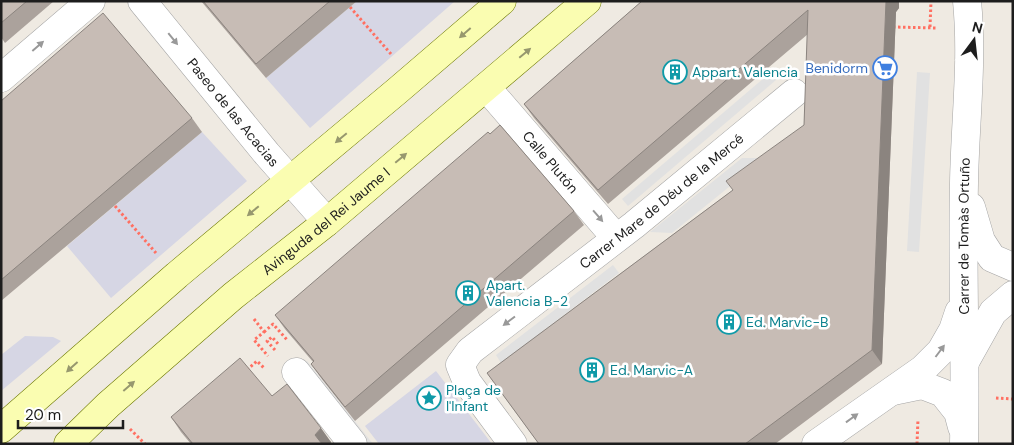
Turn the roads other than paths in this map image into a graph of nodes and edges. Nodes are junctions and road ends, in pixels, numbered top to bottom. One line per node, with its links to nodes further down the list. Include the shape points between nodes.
1 (90, 1): 8 (street, one-way to 1)
2 (142, 1): 11 (street, Paseo de las Acacias, one-way to 11)
3 (502, 1): 11 (main road, one-way to 11)
4 (586, 1): 9 (main road, Avinguda del Rei Jaume I, one-way to 4)
5 (967, 1): 7 (street, Carrer de Tomàs Ortuño)
6 (974, 1): 7 (street, Carrer de Tomàs Ortuño)
7 (970, 28): 12 (street, Carrer de Tomàs Ortuño)
8 (1, 78)
9 (486, 86): 13 (main road, Avinguda del Rei Jaume I, one-way to 9); 14 (street, Calle Plutón, one-way to 14)
10 (794, 92): 14 (street, Carrer Mare de Déu de la Mercé)
11 (290, 180): 13 (street, Paseo de las Acacias); 21 (main road, one-way to 21)
12 (964, 181): 15 (street, via 981,241 992,258); 17 (street, Carrer de Tomàs Ortuño)
13 (327, 222): 23 (main road, Avinguda del Rei Jaume I, one-way to 13, via 108,404 233,296)
14 (616, 238): 25 (street, Carrer Mare de Déu de la Mercé, one-way to 25, via 470,351 460,365 467,382)
15 (1013, 266)
16 (1013, 295): 19 (street, via 993,312)
17 (962, 301): 19 (street, Carrer de Tomàs Ortuño); 20 (street, one-way to 17, via 923,369 941,351 953,330)
18 (286, 359): 24 (street)
19 (963, 366): 22 (street, Carrer de Tomàs Ortuño)
20 (889, 392): 22 (street, via 922,385 944,393 958,412); 26 (street, one-way to 20)
21 (1, 429)
22 (964, 439)
23 (68, 444)
24 (353, 444)
25 (512, 444)
26 (816, 444)

